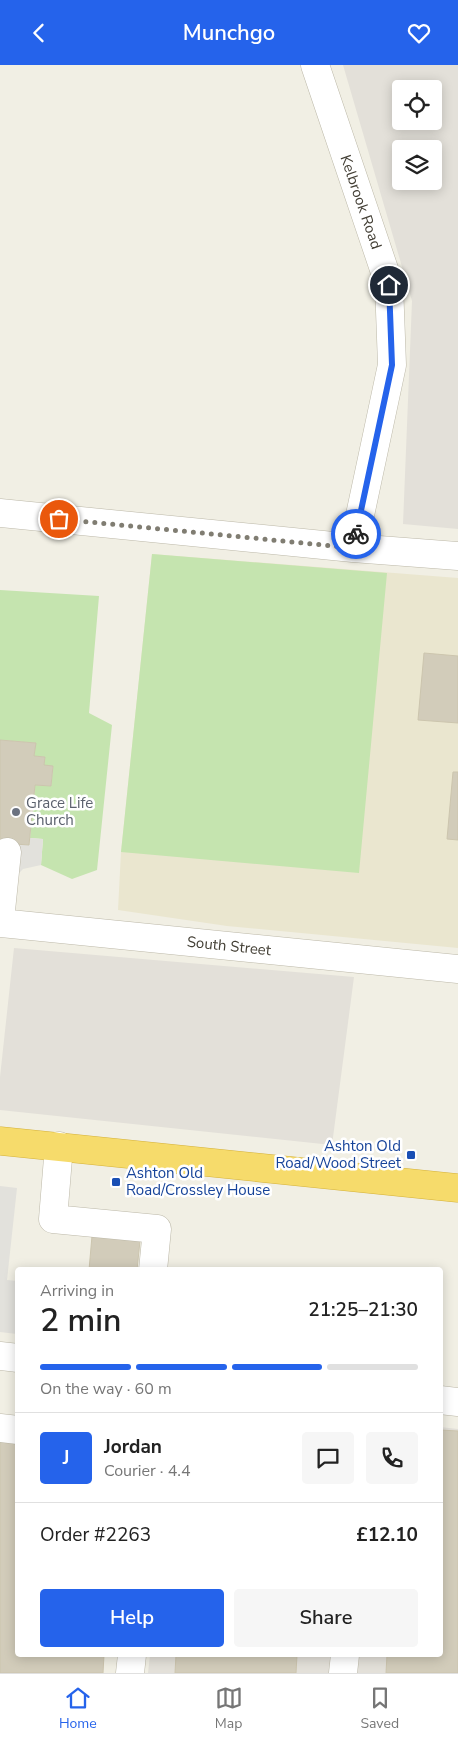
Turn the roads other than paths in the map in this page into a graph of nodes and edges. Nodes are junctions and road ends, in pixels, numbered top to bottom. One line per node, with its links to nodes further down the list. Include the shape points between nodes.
1 (315, 65): 3 (street, Kelbrook Road, via 389,285 392,365)
2 (0, 513): 3 (street)
3 (354, 548): 4 (street)
4 (458, 556)
5 (7, 852): 6 (street)
6 (0, 921): 7 (street, South Street)
7 (458, 969)
8 (0, 1141): 9 (highway)
9 (59, 1146): 10 (highway); 11 (street, via 53,1219 157,1229)
10 (458, 1188)
11 (153, 1267)
12 (0, 1356): 13 (street)
13 (15, 1358)
14 (443, 1400): 15 (street)
15 (458, 1402)
16 (0, 1428): 17 (street)
17 (15, 1430)
18 (132, 1657): 20 (street)
19 (345, 1657): 21 (street)
20 (130, 1673)
21 (343, 1673)

